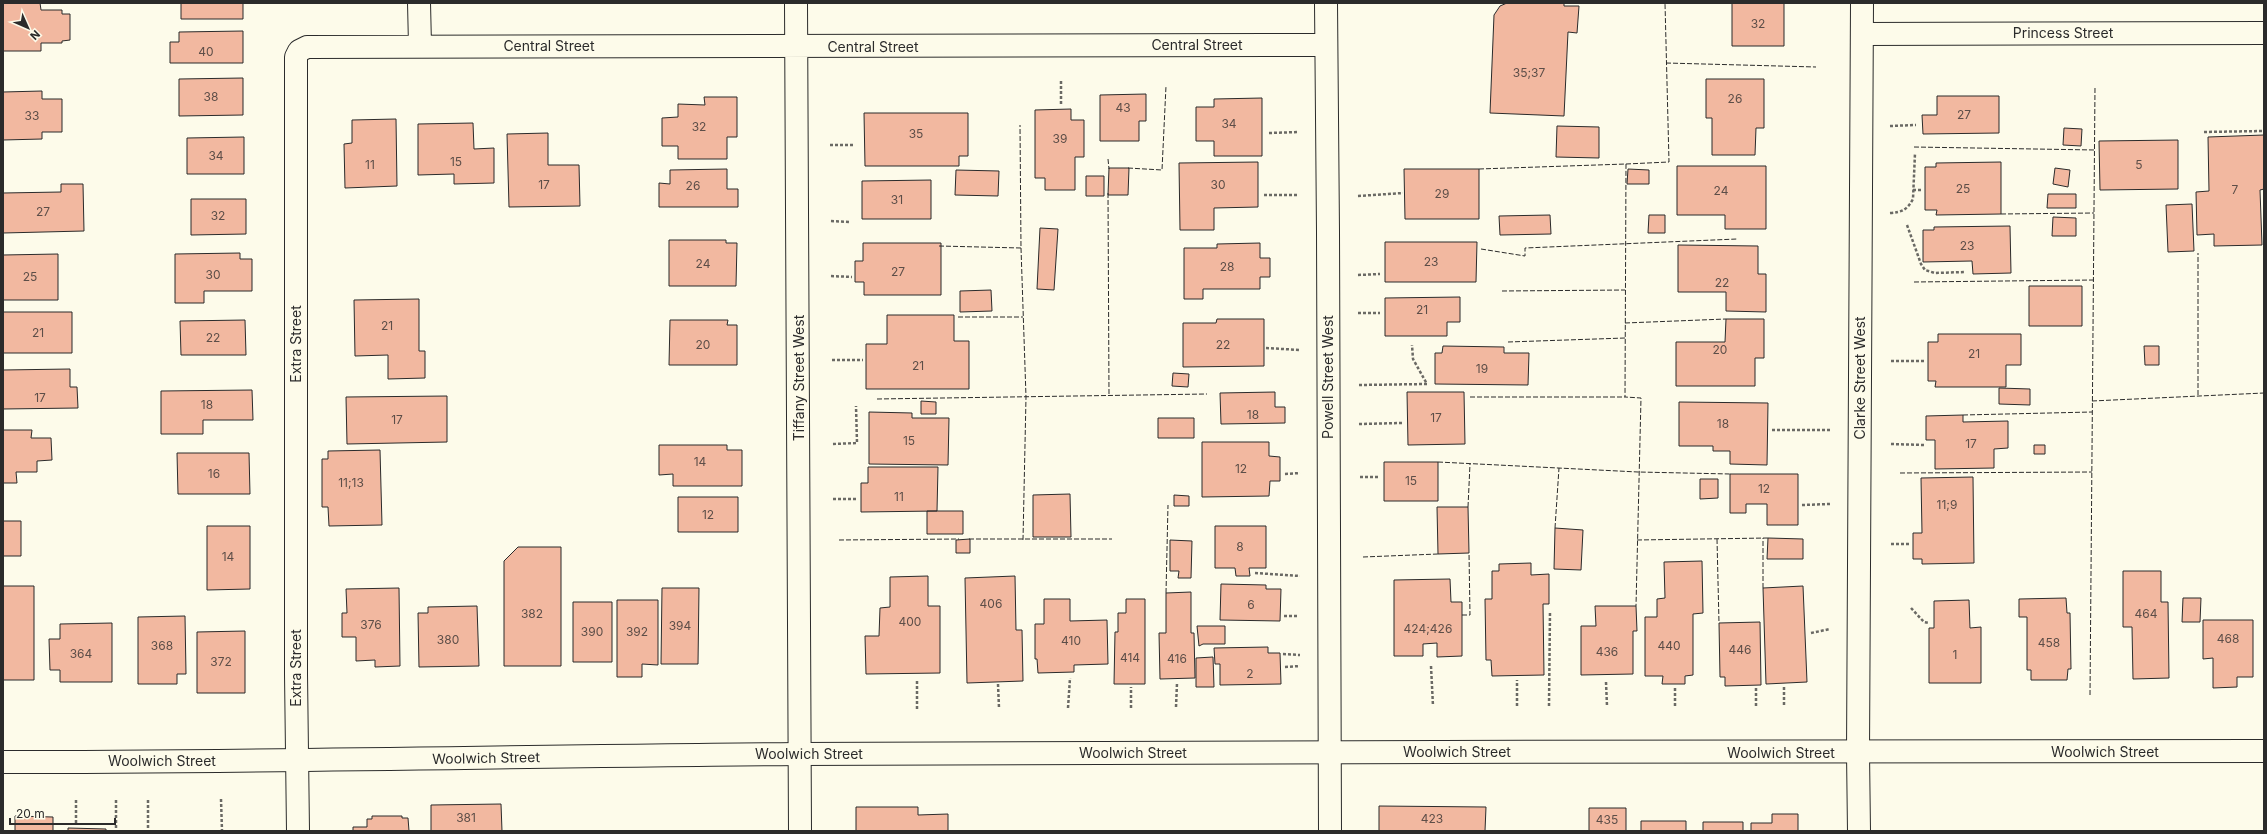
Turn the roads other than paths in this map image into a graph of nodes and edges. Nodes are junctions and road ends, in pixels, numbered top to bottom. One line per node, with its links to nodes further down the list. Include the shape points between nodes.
1 (419, 3): 7 (street)
2 (796, 3): 9 (street, Tiffany Street West)
3 (1326, 3): 8 (street, Powell Street West)
4 (1862, 3): 6 (street, Clarke Street West)
5 (2264, 33): 6 (street, Princess Street)
6 (1862, 34): 12 (street, Clarke Street West)
7 (420, 45): 9 (street, Central Street); 14 (street, Extra Street, via 306,47 299,51 296,57)
8 (1326, 45): 9 (street, Central Street); 11 (street, Powell Street West)
9 (797, 48): 13 (street, Tiffany Street West)
10 (2264, 751): 12 (street, Woolwich Street)
11 (1330, 752): 12 (street, Woolwich Street); 13 (street, Woolwich Street); 18 (street, Powell Street West)
12 (1858, 753): 19 (street, Clarke Street West)
13 (801, 754): 14 (street, Woolwich Street); 17 (street, Tiffany Street West)
14 (298, 761): 15 (street, Woolwich Street); 16 (street, Extra Street)
15 (3, 762)
16 (298, 831)
17 (800, 831)
18 (1330, 831)
19 (1859, 831)

